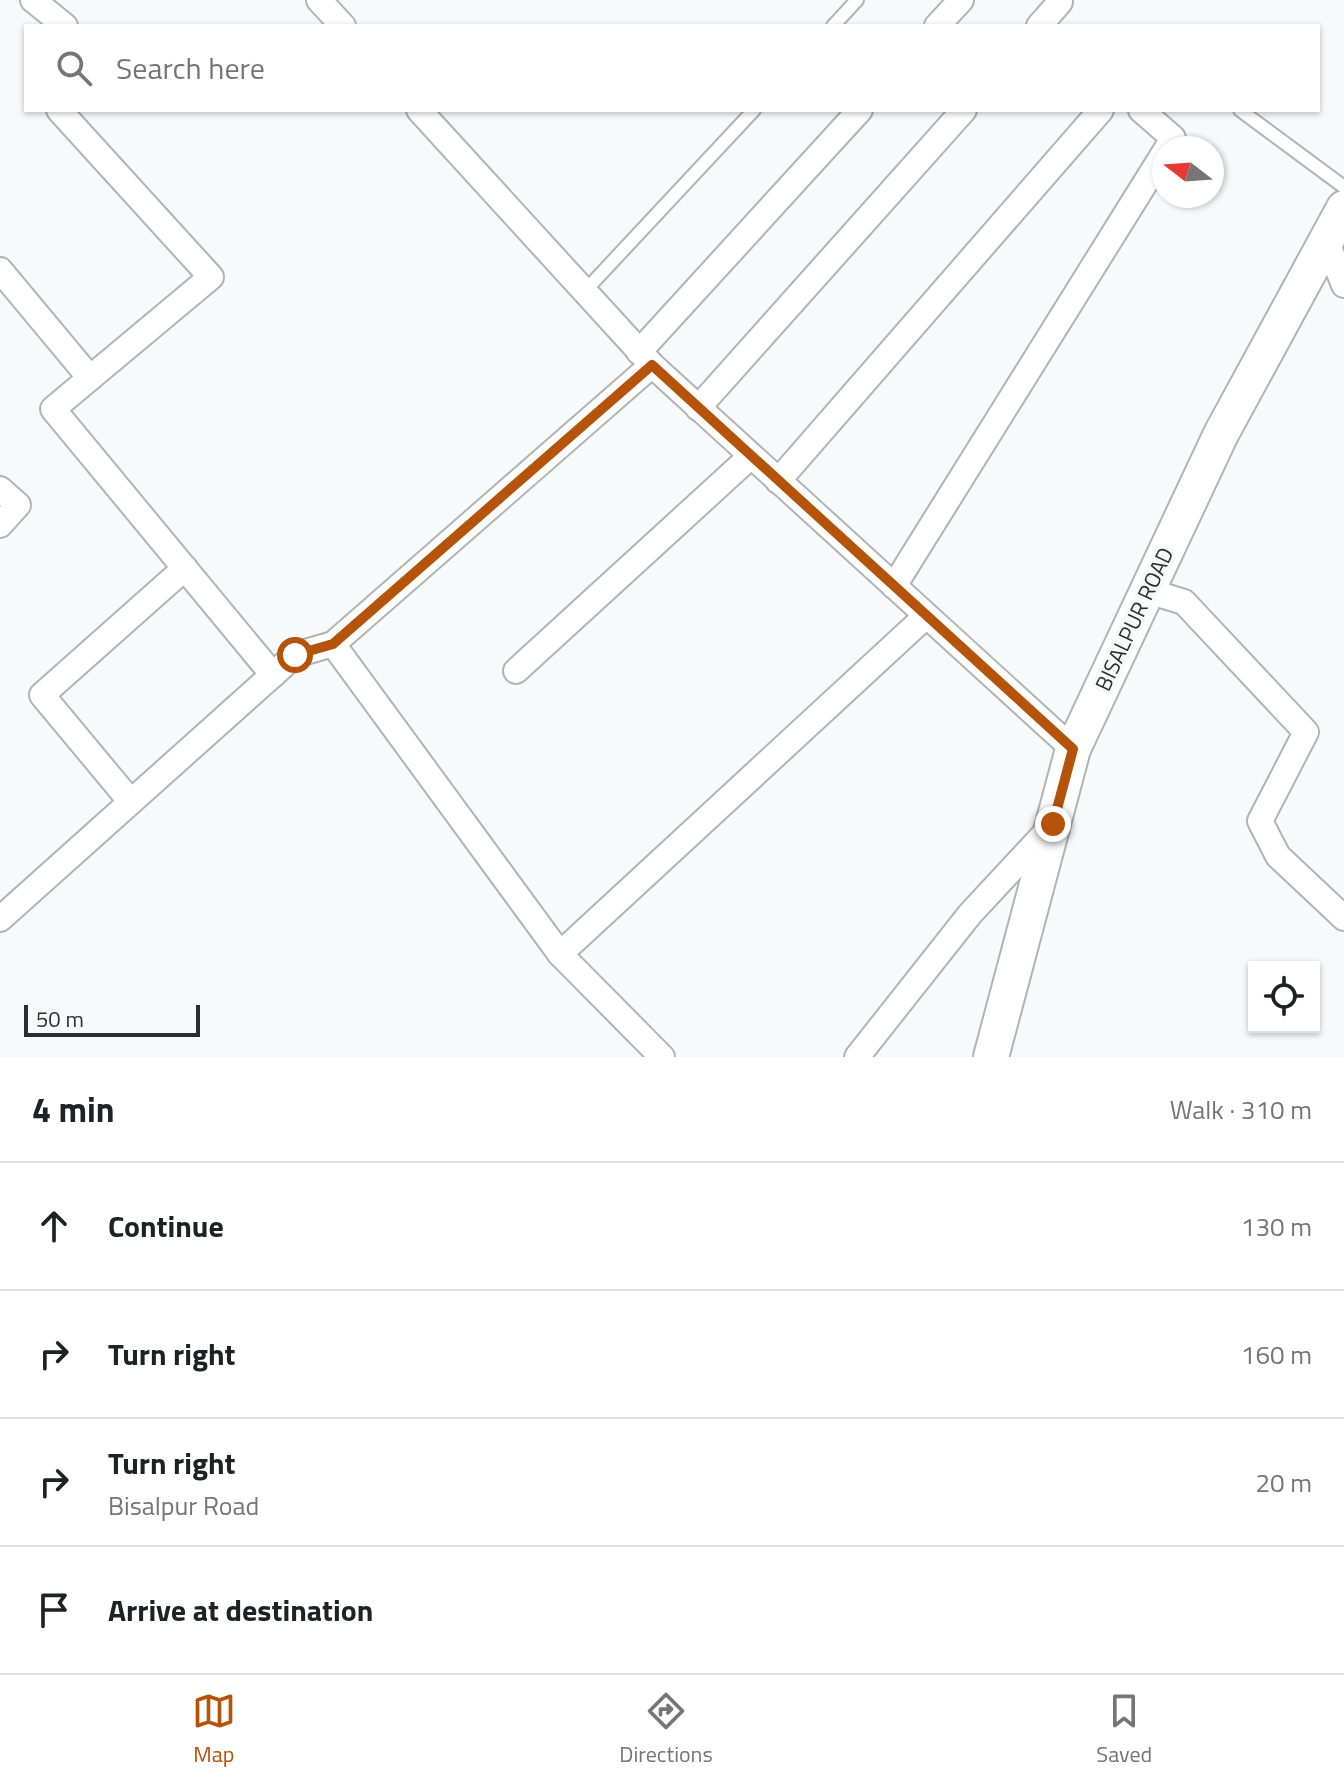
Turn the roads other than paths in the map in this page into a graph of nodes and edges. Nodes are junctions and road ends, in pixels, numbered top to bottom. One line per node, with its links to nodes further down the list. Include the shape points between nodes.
1 (33, 0): 6 (street)
2 (857, 0): 8 (lane)
3 (961, 0): 9 (street)
4 (324, 2): 7 (street)
5 (1060, 2): 10 (street)
6 (63, 24)
7 (341, 24)
8 (835, 24)
9 (939, 24)
10 (1041, 24)
11 (61, 112): 28 (street, via 211,277)
12 (421, 112): 26 (street)
13 (752, 112): 26 (lane)
14 (858, 112): 27 (street)
15 (962, 112): 29 (street)
16 (1099, 112): 31 (street)
17 (1143, 112): 19 (street)
18 (1243, 112): 21 (lane)
19 (1171, 136)
20 (1152, 172): 35 (street)
21 (1344, 187)
22 (1344, 208): 23 (main road, BISALPUR ROAD)
23 (1326, 240): 25 (street); 36 (main road, BISALPUR ROAD, via 1221,434)
24 (0, 270): 28 (street)
25 (1344, 285)
26 (584, 292): 27 (street)
27 (646, 359): 29 (street); 38 (street)
28 (90, 378): 34 (street, via 53,409)
29 (698, 408): 30 (street)
30 (751, 456): 31 (street); 39 (street)
31 (778, 481): 35 (street)
32 (0, 489): 33 (street, via 18,505)
33 (0, 525)
34 (185, 568): 40 (street); 42 (street, via 42,695)
35 (894, 586): 37 (street)
36 (1148, 591): 41 (main road, BISALPUR ROAD); 44 (street, via 1184,602 1306,732 1260,821 1278,856)
37 (926, 616): 41 (street); 46 (street)
38 (333, 644): 40 (street, via 295,655); 46 (street)
39 (516, 671)
40 (273, 675): 42 (street)
41 (1073, 749): 43 (main road, BISALPUR ROAD)
42 (131, 802): 45 (street)
43 (1053, 824): 48 (street, via 970,914); 49 (main road, BISALPUR ROAD)
44 (1344, 918)
45 (0, 919)
46 (560, 954): 47 (street)
47 (662, 1057)
48 (857, 1057)
49 (991, 1057)

